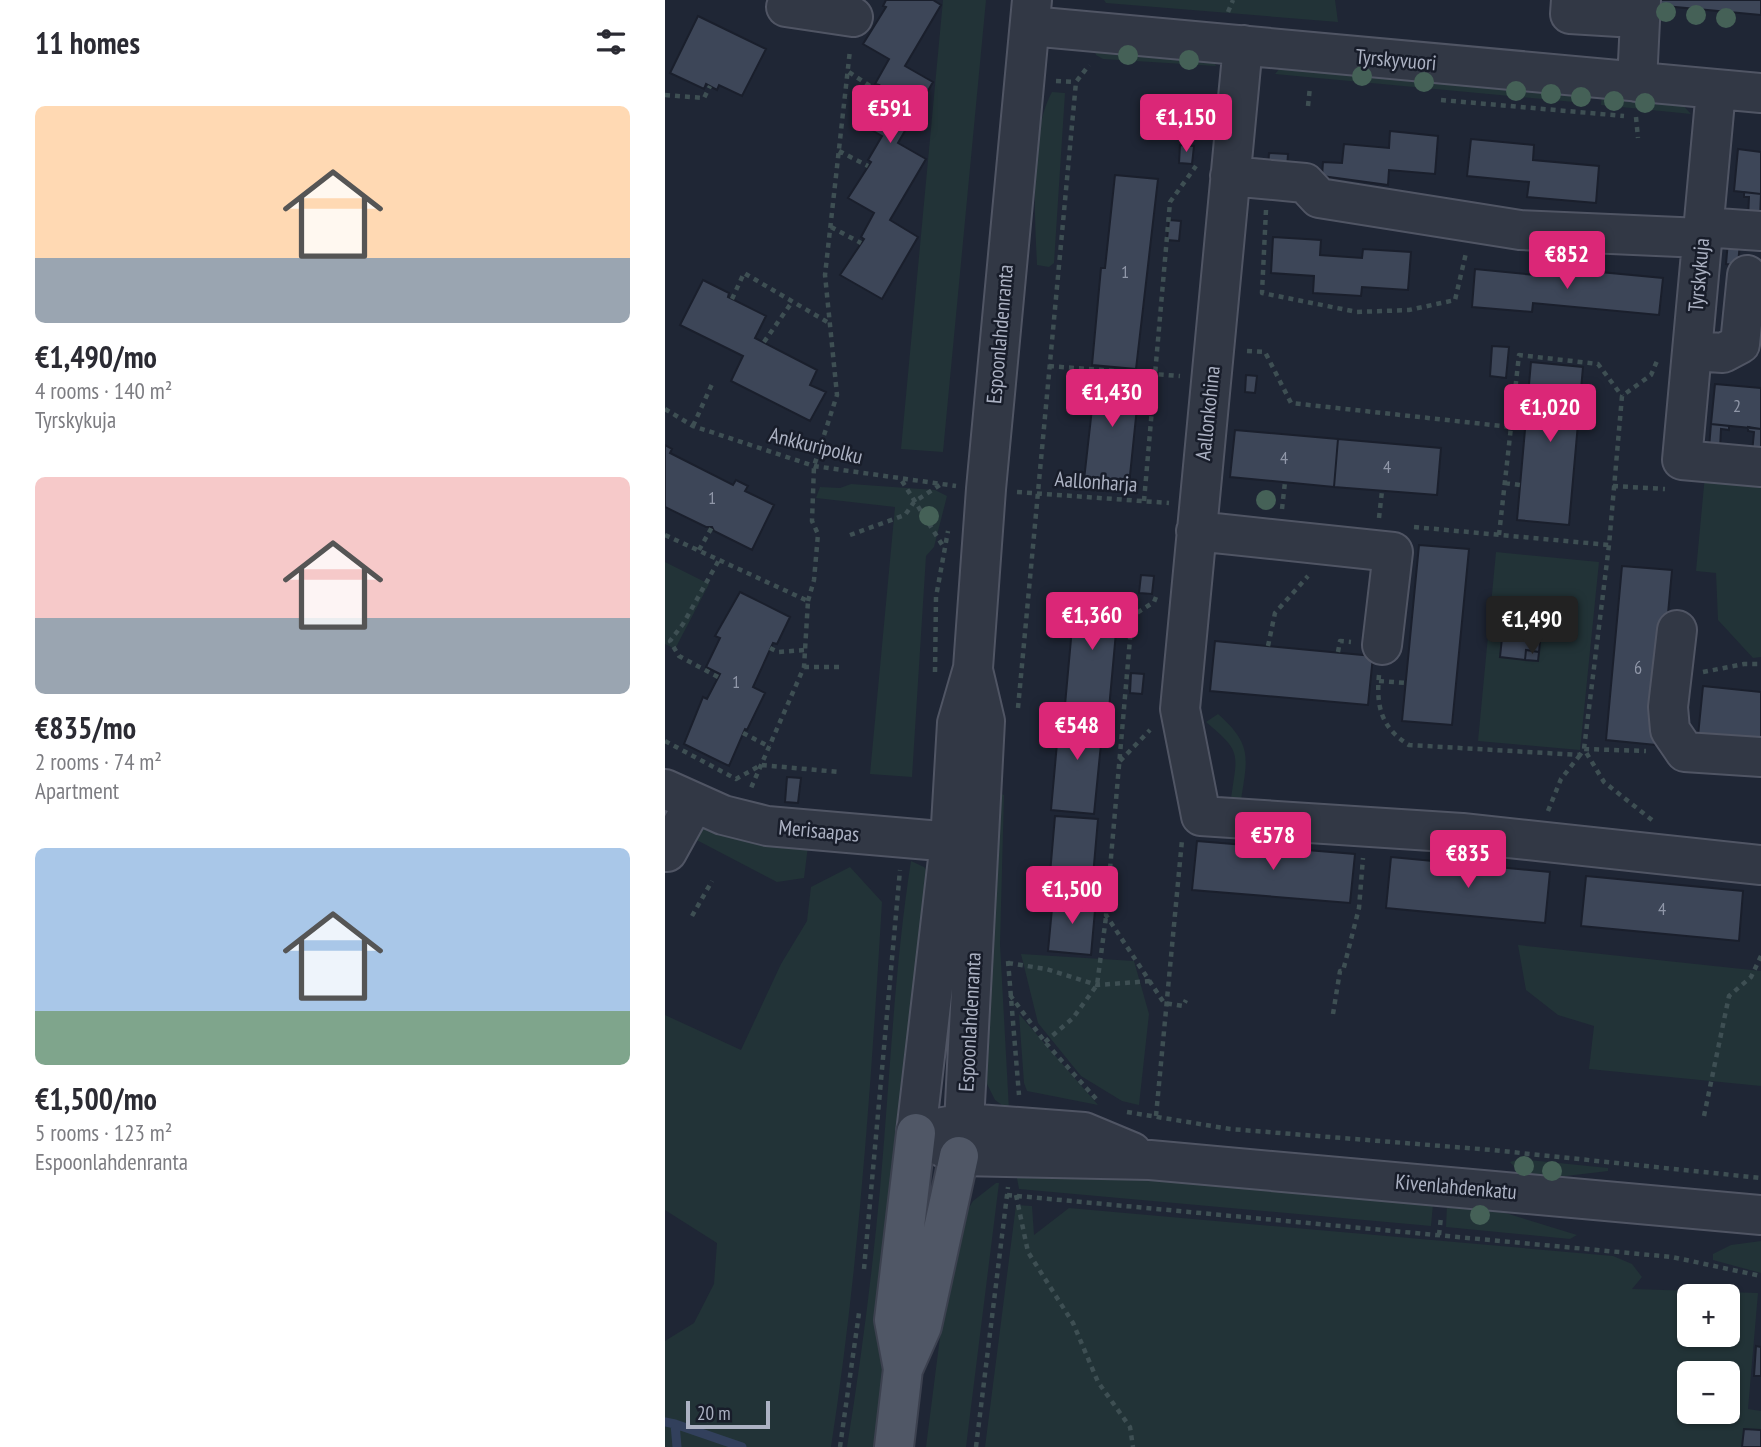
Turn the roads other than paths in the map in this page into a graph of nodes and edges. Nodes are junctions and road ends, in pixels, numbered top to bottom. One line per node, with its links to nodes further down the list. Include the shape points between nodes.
1 (1571, 0): 3 (street, via 1570,14)
2 (782, 2): 5 (street)
3 (1627, 6): 8 (street)
4 (1031, 13): 6 (street, Tyrskyvuori); 21 (street, Espoonlahdenranta, via 973,668 985,721)
5 (853, 17)
6 (1243, 45): 8 (street, Tyrskyvuori); 10 (street, Aallonkohina)
7 (1716, 90): 8 (street, Tyrskyvuori); 9 (street, Tyrskyvuori); 12 (street, Tyrskykuja)
8 (1629, 93)
9 (1761, 93)
10 (1230, 176): 12 (street, via 1305,183 1319,198 1520,230); 16 (street, Aallonkohina)
11 (1761, 231): 12 (street)
12 (1702, 232): 14 (street, Tyrskykuja)
13 (1747, 275): 14 (street, via 1740,344 1723,353)
14 (1692, 351): 15 (street, Tyrskykuja, via 1680,475)
15 (1761, 467)
16 (1189, 517): 18 (street, via 1393,552); 23 (street, Aallonkohina, via 1180,709 1201,816 1462,833)
17 (1677, 631): 19 (street, via 1670,730 1685,752)
18 (1380, 663)
19 (1761, 757)
20 (680, 796): 21 (street, Merisaapas, via 723,815 767,826); 22 (street)
21 (965, 844): 24 (street, Espoonlahdenranta); 25 (street, Espoonlahdenranta)
22 (667, 852)
23 (1761, 865)
24 (916, 1133): 25 (street, Kivenlahdenkatu); 27 (main road, Espoonlahdenranta, via 894,1320)
25 (961, 1140): 26 (street, Kivenlahdenkatu); 27 (main road, Espoonlahdenranta, via 922,1326)
26 (1761, 1214)
27 (903, 1369): 28 (main road, Espoonlahdenranta)
28 (894, 1447)

